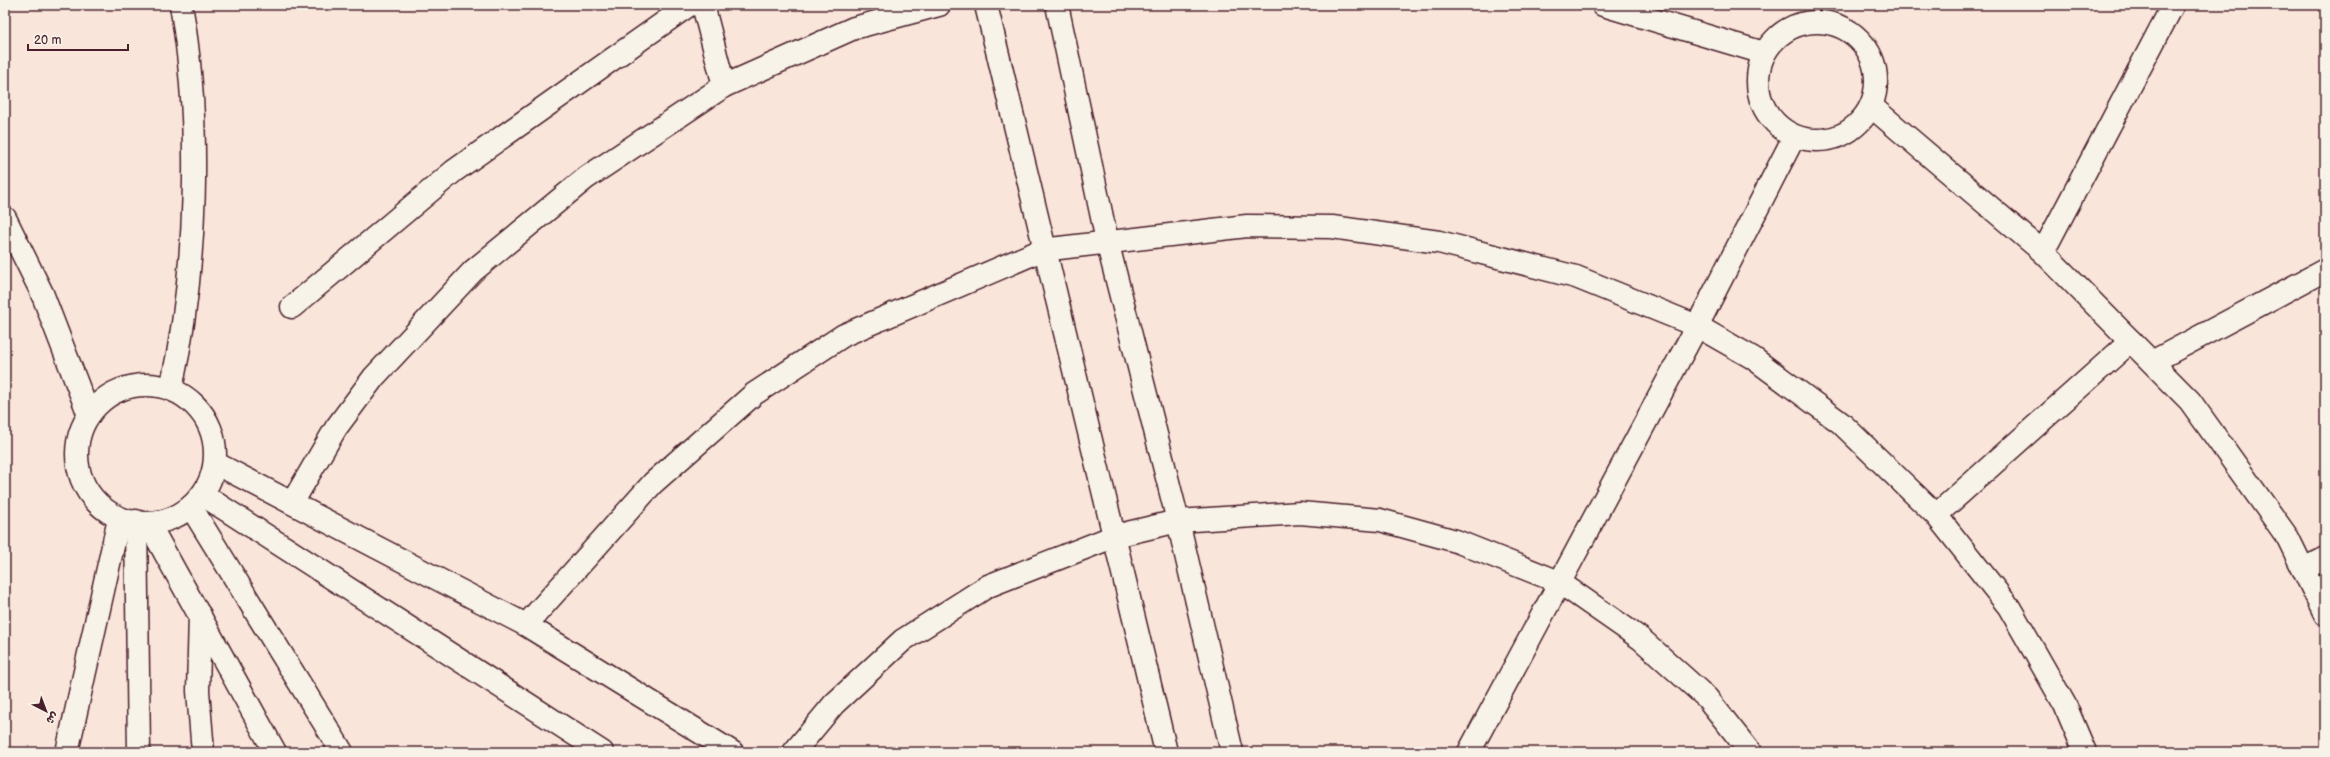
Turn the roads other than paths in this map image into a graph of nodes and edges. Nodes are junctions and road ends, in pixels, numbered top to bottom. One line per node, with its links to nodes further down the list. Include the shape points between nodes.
1 (181, 5): 22 (street, via 188,42 194,156 184,323)
2 (689, 5): 18 (street, via 454,171)
3 (703, 5): 10 (street)
4 (939, 5): 10 (street, via 854,28)
5 (986, 5): 15 (street)
6 (1057, 5): 14 (street)
7 (1603, 5): 9 (street)
8 (2173, 5): 16 (street)
9 (1764, 53): 11 (street, via 1770,43 1787,29 1806,22 1821,21 1841,26 1859,38 1875,64 1877,85); 12 (street, via 1757,83 1761,103 1776,126)
10 (724, 86): 26 (street, via 586,178 473,271 374,377 336,428)
11 (1871, 106): 12 (street, via 1853,129 1835,138 1814,141); 16 (street)
12 (1794, 137): 19 (street)
13 (5, 218): 23 (street, via 42,293)
14 (1107, 241): 15 (street); 19 (street, via 1247,226 1332,226 1439,242 1576,277); 29 (street)
15 (1042, 250): 30 (street); 36 (street, via 844,335 754,394 653,483)
16 (2043, 252): 20 (street)
17 (2325, 270): 21 (street)
18 (292, 307)
19 (1696, 326): 27 (street, via 1753,358 1841,423); 33 (street)
20 (2131, 341): 21 (street); 27 (street)
21 (2152, 362): 32 (street, via 2190,401 2288,538)
22 (171, 389): 23 (street, via 141,384 112,394); 24 (street, via 197,406 213,432)
23 (88, 415): 28 (street, via 78,443 79,474 94,501)
24 (215, 463): 25 (street); 26 (street)
25 (197, 501): 28 (street, via 171,519); 41 (street); 42 (street)
26 (292, 503): 36 (street)
27 (1936, 515): 49 (street, via 2009,607 2065,705)
28 (135, 521): 34 (street); 37 (street); 38 (street)
29 (1178, 521): 30 (street); 33 (street, via 1300,513 1380,520 1456,541); 46 (street)
30 (1115, 536): 44 (street, via 988,586 903,640 834,704); 45 (street)
31 (2325, 558): 32 (street)
32 (2304, 569): 35 (street)
33 (1559, 582): 47 (street); 48 (street, via 1641,639 1707,698)
34 (200, 614): 39 (street, via 198,691); 40 (street)
35 (2325, 614)
36 (526, 625): 43 (street)
37 (67, 752)
38 (138, 752)
39 (203, 752)
40 (275, 752)
41 (342, 752)
42 (602, 752)
43 (732, 752)
44 (794, 752)
45 (1166, 752)
46 (1232, 752)
47 (1469, 752)
48 (1750, 752)
49 (2085, 752)

